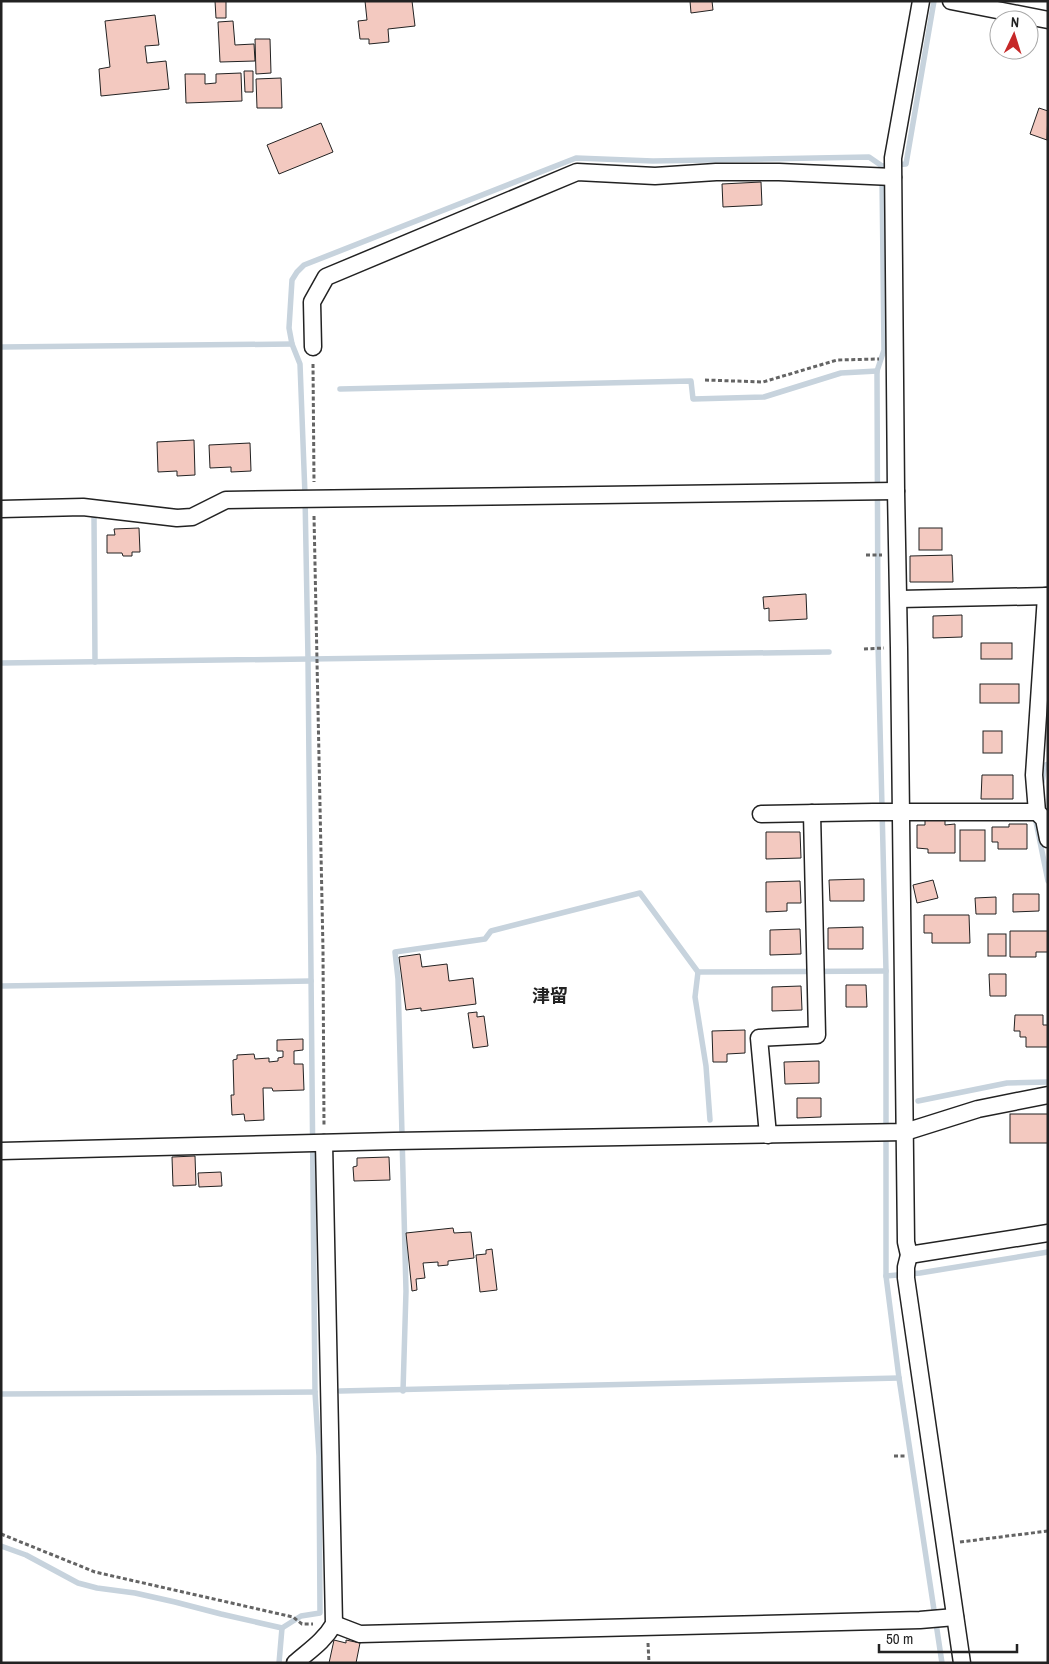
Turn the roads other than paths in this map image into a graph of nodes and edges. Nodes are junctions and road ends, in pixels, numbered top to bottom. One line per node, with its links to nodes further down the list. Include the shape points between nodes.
1 (921, 1): 4 (street)
2 (951, 1): 3 (street)
3 (1048, 20)
4 (888, 172): 5 (street, via 716,172 656,176 577,172 326,277 312,302); 6 (street)
5 (313, 341)
6 (896, 491): 7 (street, via 226,500 192,517 177,518 83,507); 9 (street)
7 (1, 509)
8 (1047, 596): 9 (street); 13 (street, via 1034,775)
9 (899, 599): 10 (street)
10 (897, 812): 12 (street); 13 (street); 16 (street)
11 (761, 814): 12 (street)
12 (812, 814): 17 (street, via 817,1036 759,1038)
13 (1041, 816): 14 (street)
14 (1048, 839)
15 (1048, 1096): 16 (street, via 978,1109)
16 (905, 1132): 17 (street); 21 (street)
17 (768, 1134): 18 (street)
18 (316, 1143): 19 (street); 23 (street)
19 (1, 1151)
20 (1048, 1233): 21 (street)
21 (907, 1267): 22 (street)
22 (955, 1617): 23 (street, via 360,1634); 25 (street)
23 (334, 1624): 24 (street, via 321,1642)
24 (296, 1663)
25 (962, 1663)

